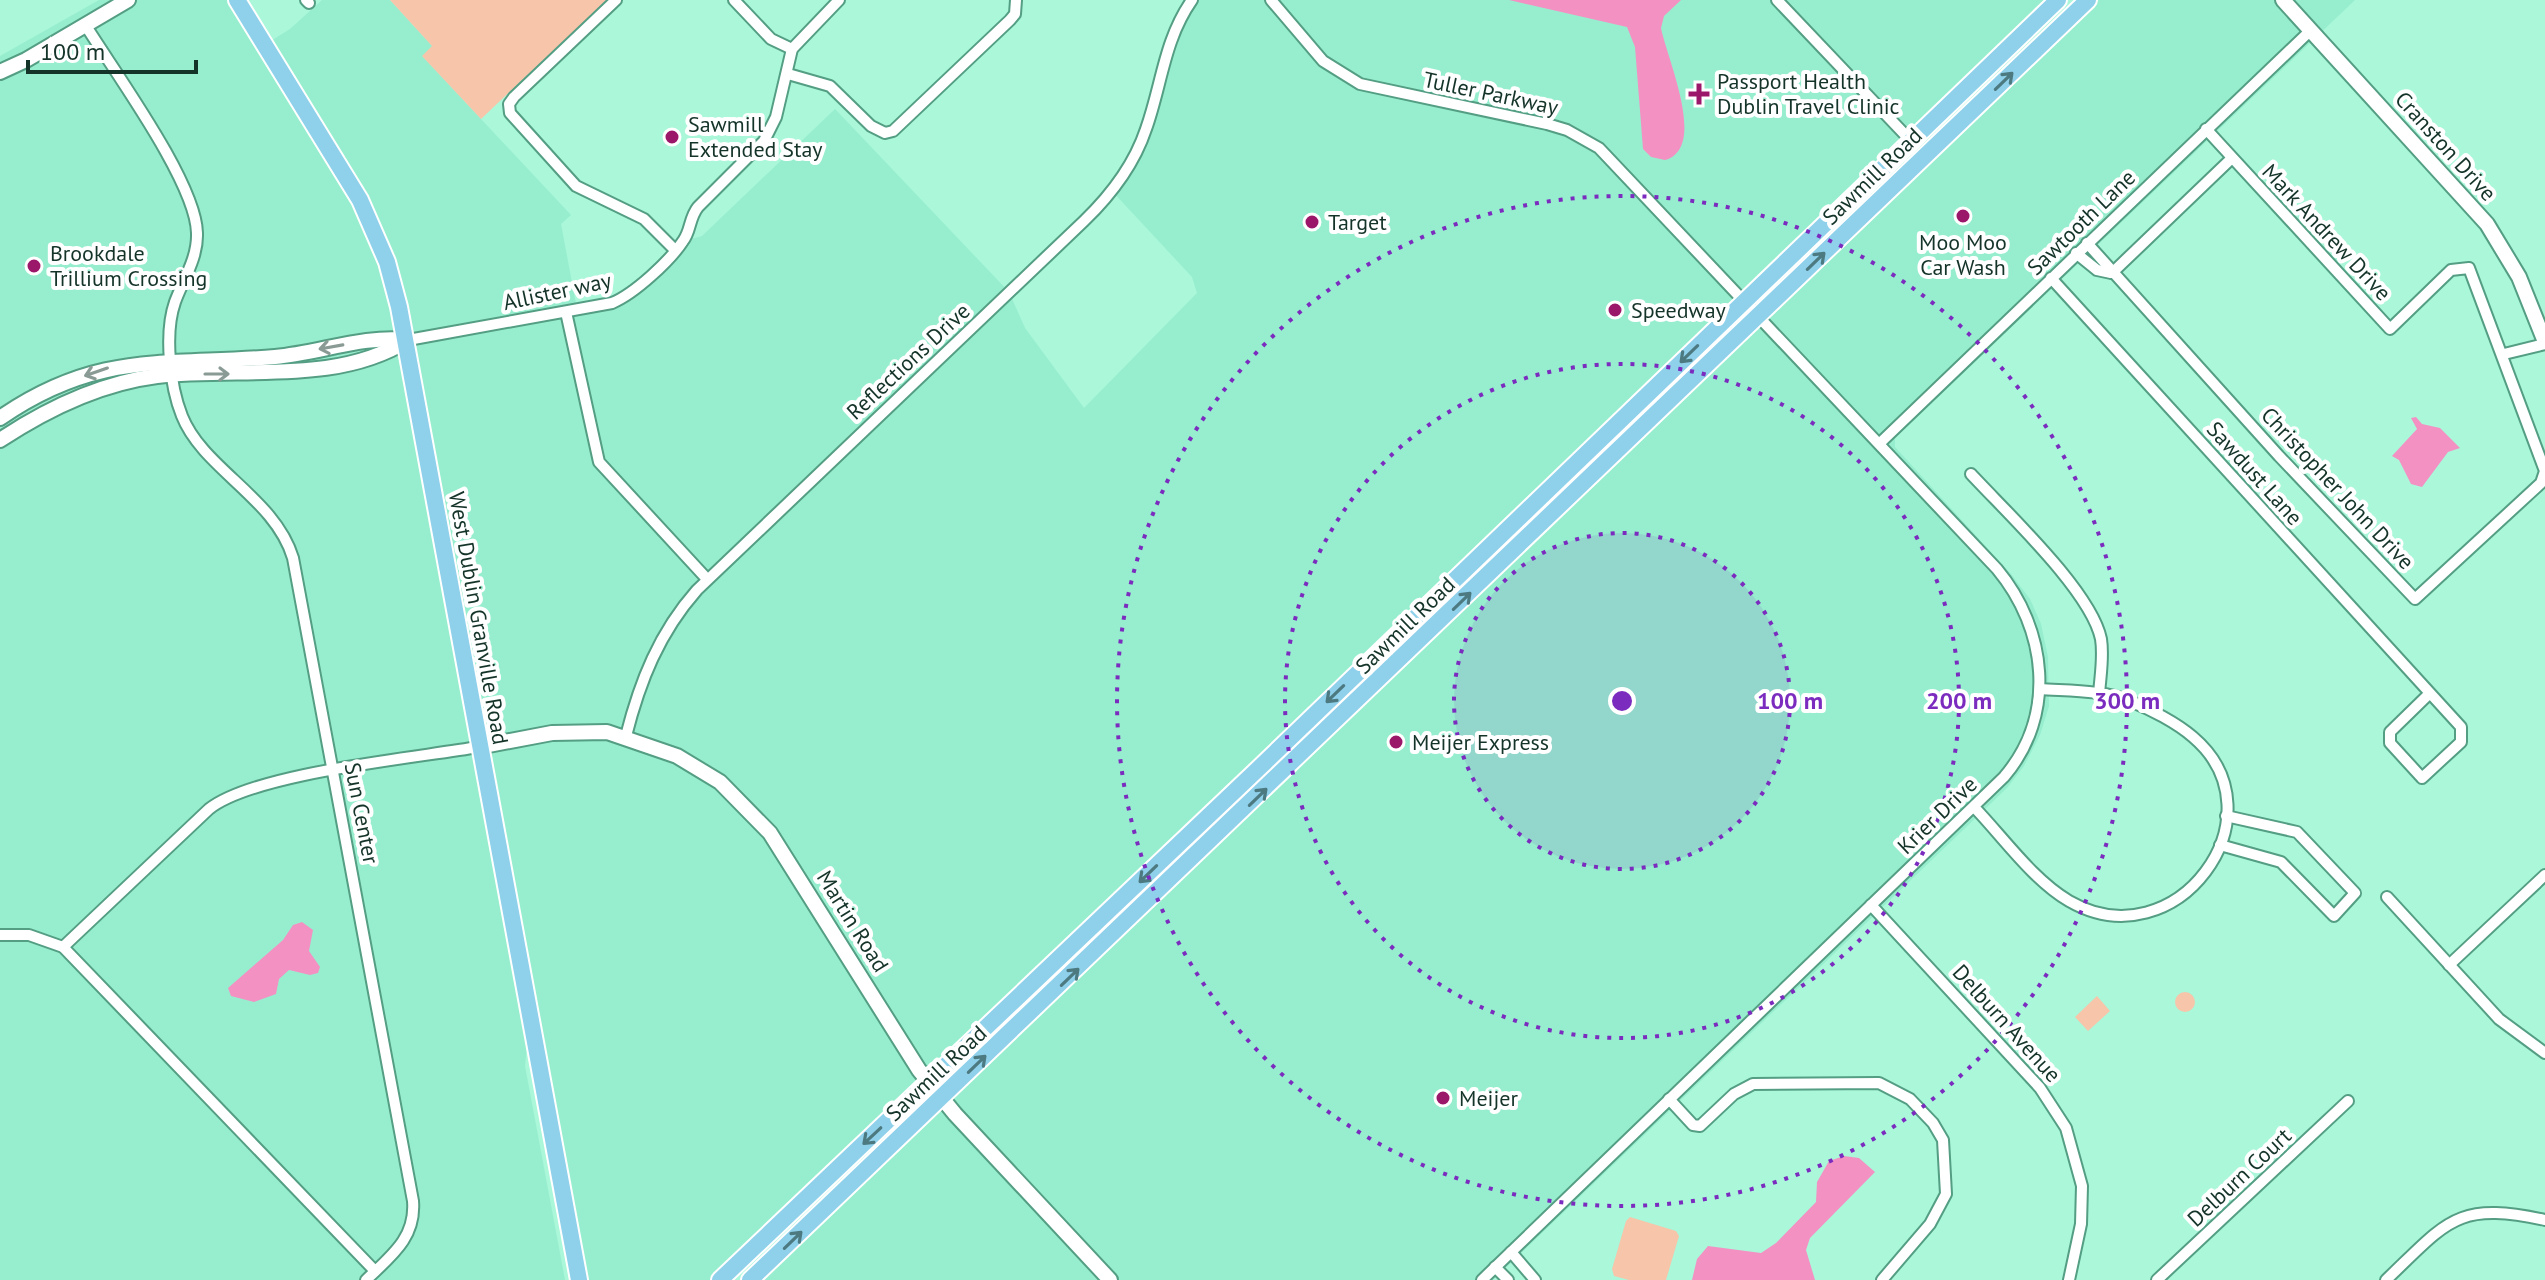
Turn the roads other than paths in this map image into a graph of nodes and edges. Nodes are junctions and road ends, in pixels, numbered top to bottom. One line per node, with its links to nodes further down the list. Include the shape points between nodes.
1 (128, 0): 13 (street)
2 (237, 0): 29 (main road, West Dublin Granville Road, via 370,218)
3 (616, 0): 22 (street, via 514,97 510,113 576,186 644,219)
4 (734, 0): 15 (street, via 771,39)
5 (839, 0): 15 (street)
6 (1016, 0): 17 (street, via 1015,14 893,131 871,126 830,86)
7 (1192, 0): 39 (street, Reflections Drive, via 1171,36 1140,145 1098,207)
8 (1271, 0): 26 (street, Tuller Parkway, via 1323,61 1360,84 1547,124 1587,140)
9 (1777, 0): 19 (street)
10 (2058, 0): 19 (main road, Sawmill Road)
11 (2088, 0): 28 (main road, Sawmill Road, one-way to 11)
12 (2283, 0): 14 (street, Cranston Drive)
13 (86, 26): 16 (street); 32 (street, Sun Center, via 192,200 198,239 172,311)
14 (2311, 30): 18 (street, Sawtooth Lane); 30 (street, Cranston Drive, via 2487,224 2519,277)
15 (792, 49): 17 (street, Allister way)
16 (0, 72)
17 (788, 74): 22 (street, Allister way, via 769,133 692,214 684,241)
18 (2206, 129): 20 (street, Mark Andrew Drive); 21 (street, Sawtooth Lane)
19 (1911, 141): 26 (main road, Sawmill Road)
20 (2232, 158): 24 (street, Mark Andrew Drive); 31 (street, Mark Andrew Drive, via 2390,329 2451,270 2469,268)
21 (2087, 243): 23 (street, Sawtooth Lane); 24 (street, Christopher John Drive)
22 (675, 250): 27 (street, Allister way, via 626,297)
23 (2076, 253): 24 (street, Christopher John Drive, via 2097,270); 25 (street, Sawtooth Lane)
24 (2112, 273): 38 (street, Christopher John Drive, via 2415,599)
25 (2051, 278): 36 (street, Sawtooth Lane); 41 (street, Sawdust Lane)
26 (1746, 300): 28 (street, Tuller Parkway); 56 (main road, Sawmill Road, one-way to 56)
27 (566, 312): 29 (street, Allister way); 39 (street, via 599,462)
28 (1760, 315): 36 (street, Krier Drive); 57 (main road, Sawmill Road, one-way to 28)
29 (408, 340): 32 (street, one-way to 32, via 384,337 276,357); 33 (street, one-way to 29, via 260,374 323,366 384,355); 44 (main road, West Dublin Granville Road)
30 (2545, 343): 31 (street)
31 (2504, 354): 38 (street, Mark Andrew Drive)
32 (172, 359): 33 (street, Sun Center); 34 (street, one-way to 34, via 92,373 46,391)
33 (173, 375): 35 (street, via 83,396); 45 (street, Sun Center, via 189,429 268,514 290,547)
34 (0, 418)
35 (0, 440)
36 (1880, 443): 40 (street, Krier Drive, via 2015,592 2035,636)
37 (1971, 474): 42 (street, via 2047,557 2092,616 2100,639)
38 (2544, 477)
39 (707, 579): 43 (street, Reflections Drive, via 658,644)
40 (2040, 689): 42 (street); 46 (street, Krier Drive, via 2019,756)
41 (2429, 694): 41 (street, Sawdust Lane, via 2462,734 2461,742 2422,778 2390,743 2390,732)
42 (2099, 695): 47 (street, via 2128,700 2193,736 2220,779)
43 (626, 736): 44 (street, Martin Road, via 579,730); 56 (street, Martin Road, via 699,768 755,814)
44 (478, 747): 45 (street); 65 (main road, West Dublin Granville Road)
45 (334, 772): 53 (street, via 243,789 217,802); 63 (street, Sun Center, via 413,1201 407,1237)
46 (1974, 807): 48 (street, via 2068,900 2117,915 2148,913 2174,901 2208,872); 51 (street, Krier Drive)
47 (2226, 816): 48 (street); 48 (street, via 2297,832 2355,893 2334,916 2281,862)
48 (2220, 845)
49 (2545, 875): 54 (street)
50 (2387, 897): 54 (street)
51 (1871, 905): 58 (street, Krier Drive); 73 (street, Delburn Avenue, via 2040,1088 2066,1128 2082,1186 2081,1224)
52 (0, 935): 53 (street, via 29,935)
53 (63, 947): 63 (street)
54 (2449, 965): 55 (street, via 2499,1019)
55 (2545, 1053)
56 (929, 1082): 57 (street, Martin Road); 66 (main road, Sawmill Road, one-way to 66)
57 (941, 1098): 67 (main road, Sawmill Road, one-way to 57); 68 (street, Martin Road)
58 (1669, 1099): 61 (street, Krier Drive); 72 (street, via 1700,1126 1753,1084 1879,1083 1910,1099 1943,1140 1946,1194 1930,1224)
59 (2348, 1101): 74 (street, Delburn Court)
60 (2545, 1220): 75 (street, via 2491,1210 2465,1215 2442,1228)
61 (1511, 1252): 62 (street, Krier Drive); 71 (street)
62 (1495, 1267): 69 (street, Krier Drive); 70 (street)
63 (375, 1271): 64 (street, Sun Center)
64 (366, 1280)
65 (579, 1280)
66 (720, 1280)
67 (750, 1280)
68 (1110, 1280)
69 (1482, 1280)
70 (1508, 1280)
71 (1535, 1280)
72 (1882, 1280)
73 (2069, 1280)
74 (2157, 1280)
75 (2386, 1280)

